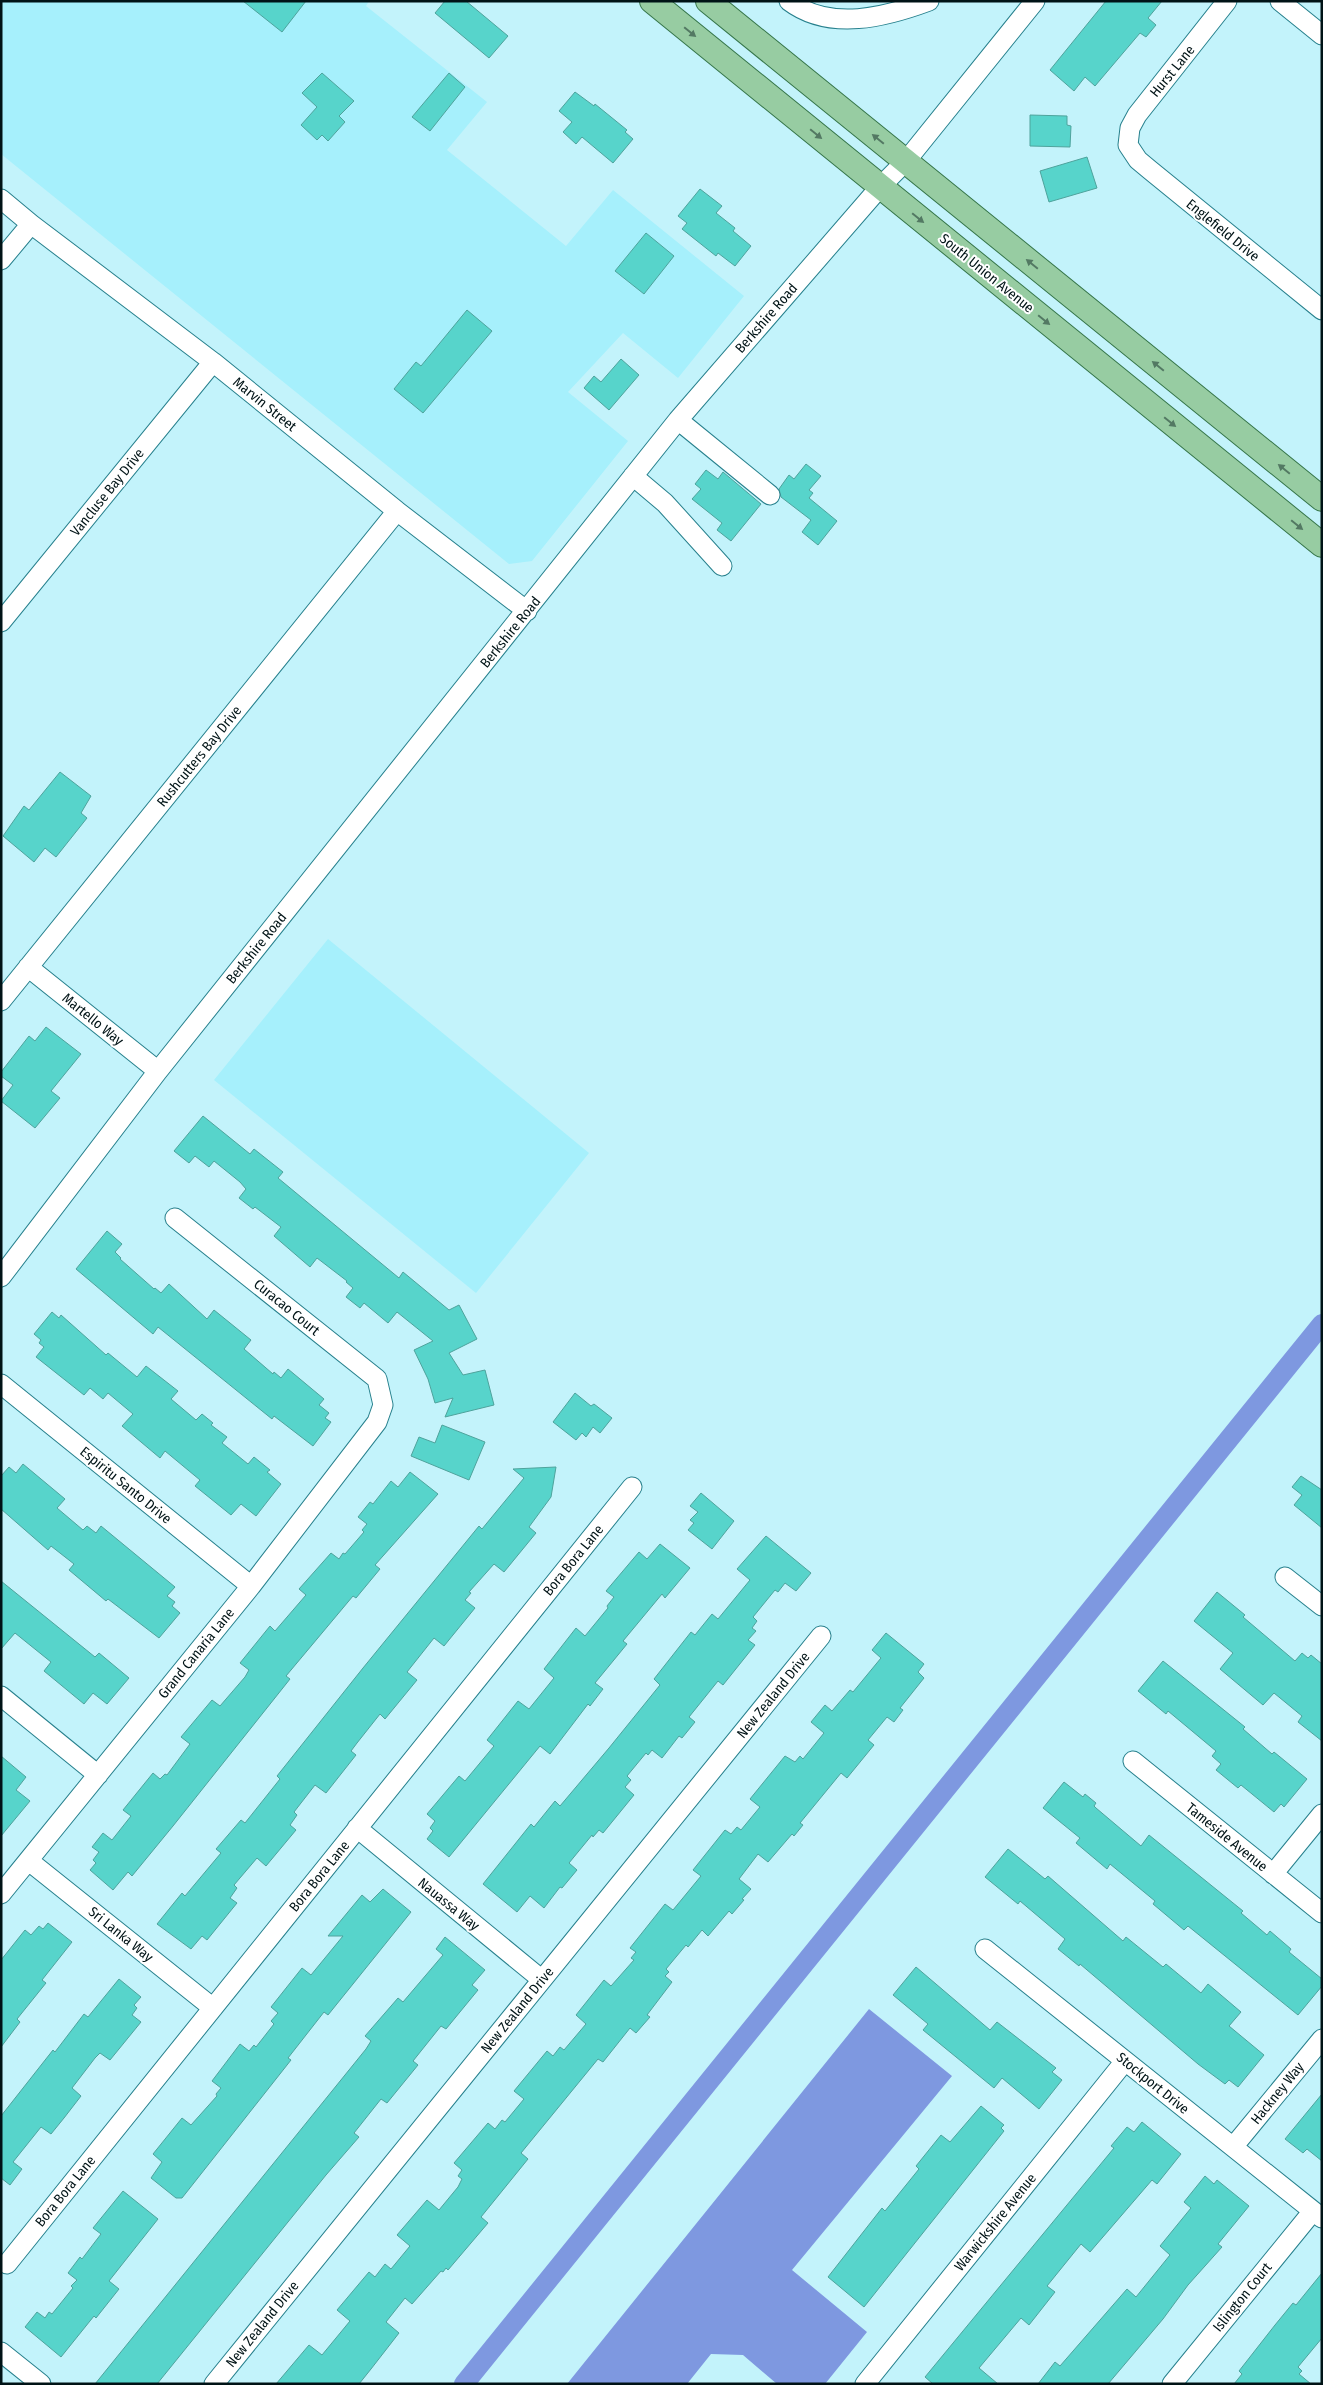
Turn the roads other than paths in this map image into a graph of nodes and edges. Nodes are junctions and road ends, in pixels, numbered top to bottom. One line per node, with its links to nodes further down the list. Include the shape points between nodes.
1 (652, 1): 11 (main road, South Union Avenue, one-way to 11)
2 (708, 1): 10 (main road, one-way to 2)
3 (789, 1): 4 (street, via 814,15 848,20 864,19)
4 (930, 1)
5 (1035, 1): 10 (street, Berkshire Road)
6 (1227, 1): 9 (street, Hurst Lane, via 1137,115 1130,128)
7 (1280, 1): 8 (street)
8 (1322, 35)
9 (1128, 145): 15 (street, Englefield Drive, via 1138,160)
10 (906, 161): 11 (street, Berkshire Road); 20 (main road, one-way to 10)
11 (880, 187): 17 (street, Berkshire Road); 22 (main road, South Union Avenue, one-way to 22)
12 (1, 198): 13 (street, Marvin Street)
13 (31, 224): 14 (street); 16 (street, Marvin Street)
14 (1, 260)
15 (1322, 310)
16 (213, 362): 21 (street, Marvin Street); 25 (street, Vancluse Bay Drive)
17 (678, 420): 18 (street, Berkshire Road); 19 (street)
18 (633, 476): 23 (street, via 665,503); 24 (street, Berkshire Road)
19 (770, 495)
20 (1322, 500)
21 (397, 511): 24 (street, Marvin Street); 26 (street, Rushcutters Bay Drive)
22 (1322, 545)
23 (722, 566)
24 (526, 611): 28 (street, Berkshire Road)
25 (1, 622)
26 (28, 968): 27 (street, Rushcutters Bay Drive); 28 (street, Martello Way)
27 (1, 1001)
28 (158, 1071): 30 (street, Berkshire Road)
29 (175, 1218): 32 (street, Curacao Court, via 377,1379)
30 (1, 1277)
31 (1, 1384): 35 (street, Espiritu Santo Drive)
32 (383, 1405): 35 (street, Grand Canaria Lane, via 378,1422)
33 (632, 1487): 42 (street, Bora Bora Lane)
34 (1285, 1576): 36 (street)
35 (250, 1586): 40 (street, Grand Canaria Lane)
36 (1322, 1606)
37 (821, 1636): 48 (street, New Zealand Drive)
38 (1, 1696): 40 (street)
39 (1133, 1761): 44 (street, Tameside Avenue)
40 (98, 1775): 43 (street, Grand Canaria Lane)
41 (1322, 1814): 44 (street)
42 (358, 1828): 48 (street, Nauassa Way); 49 (street, Bora Bora Lane)
43 (29, 1860): 45 (street, Grand Canaria Lane); 49 (street, Sri Lanka Way)
44 (1273, 1874): 46 (street, Tameside Avenue)
45 (1, 1894)
46 (1322, 1913)
47 (985, 1949): 51 (street, Stockport Drive)
48 (542, 1979): 57 (street, New Zealand Drive)
49 (213, 2008): 54 (street, Bora Bora Lane)
50 (1322, 2039): 52 (street, Hackney Way)
51 (1125, 2061): 52 (street, Stockport Drive); 58 (street, Warwickshire Avenue)
52 (1233, 2147): 53 (street, Stockport Drive)
53 (1317, 2214): 59 (street, Islington Court)
54 (7, 2264)
55 (1, 2352): 56 (street)
56 (41, 2384)
57 (214, 2384)
58 (865, 2384)
59 (1172, 2384)

